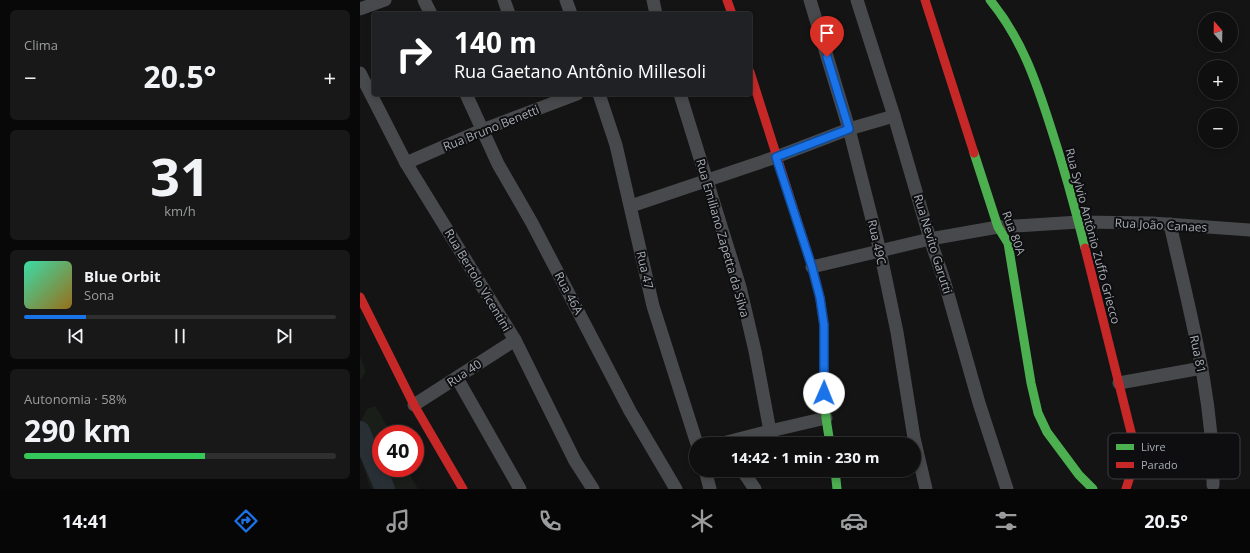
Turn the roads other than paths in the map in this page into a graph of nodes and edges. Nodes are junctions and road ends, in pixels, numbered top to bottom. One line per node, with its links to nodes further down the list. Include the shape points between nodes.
1 (385, 0): 11 (street)
2 (424, 0): 12 (street)
3 (504, 0): 13 (street)
4 (566, 0): 14 (street)
5 (652, 0): 15 (street)
6 (728, 0): 16 (street)
7 (810, 0): 26 (street, Rua 49C)
8 (857, 0): 25 (street, Rua Nevito Garutti)
9 (925, 0): 34 (street, Rua 80A)
10 (990, 0): 32 (street, Rua Sylvio Antônio Zuffo Griecco, via 1014,32 1027,56 1064,166)
11 (360, 9)
12 (430, 12)
13 (508, 12)
14 (570, 12)
15 (655, 12)
16 (731, 12)
17 (360, 72): 19 (street, Rua Bertolo Vicentini)
18 (752, 79): 28 (street)
19 (372, 96)
20 (372, 96): 29 (street, Rua Bertolo Vicentini)
21 (467, 96): 27 (street, Rua 46A)
22 (572, 96): 27 (street, Rua Bruno Benetti)
23 (600, 96): 31 (street, Rua 47, via 616,145)
24 (681, 96): 30 (street, Rua Emiliano Zapetta da Silva)
25 (894, 116): 26 (street); 36 (street, Rua Nevito Garutti)
26 (849, 129): 28 (street); 37 (street, Rua 49C)
27 (482, 130): 29 (street, Rua Bruno Benetti); 61 (street, Rua 46A, via 630,411)
28 (776, 157): 30 (street); 38 (street)
29 (406, 163): 40 (street, Rua Bertolo Vicentini)
30 (707, 181): 31 (street); 46 (street, Rua Emiliano Zapetta da Silva, via 740,287)
31 (631, 206): 49 (street, Rua 47, via 653,306)
32 (1079, 222): 33 (street, Rua João Canaes); 34 (street, Rua João Canaes); 43 (street, Rua Sylvio Antônio Zuffo Griecco)
33 (1170, 224): 35 (street, Rua João Canaes); 41 (street, Rua 81)
34 (998, 226): 36 (street, Rua João Canaes); 67 (street, Rua 80A, via 1008,244 1038,413 1047,432 1079,475)
35 (1250, 230)
36 (930, 239): 37 (street, Rua João Canaes); 66 (street, Rua Nevito Garutti, via 978,403)
37 (880, 251): 38 (street, Rua João Canaes); 65 (street, Rua 49C, via 897,332 914,438)
38 (812, 267): 45 (street, via 824,325)
39 (360, 297): 44 (street)
40 (514, 340): 42 (street, Rua 40); 60 (street, Rua Bertolo Vicentini, via 575,461)
41 (1202, 368): 43 (street); 48 (street, Rua 81)
42 (457, 378): 44 (street, Rua 40); 59 (street)
43 (1119, 382): 47 (street, Rua Sylvio Antônio Zuffo Griecco)
44 (414, 405): 58 (street)
45 (826, 418): 46 (street); 51 (street)
46 (770, 431): 50 (street)
47 (1131, 433)
48 (1211, 433)
49 (695, 437)
50 (747, 437)
51 (829, 437)
52 (707, 477): 62 (street)
53 (747, 477): 63 (street)
54 (836, 477): 64 (street)
55 (1130, 479): 68 (street, Rua Sylvio Antônio Zuffo Griecco)
56 (1212, 479): 57 (street, Rua 81)
57 (1212, 485)
58 (463, 489)
59 (520, 489)
60 (593, 489)
61 (676, 489)
62 (710, 489)
63 (755, 489)
64 (837, 489)
65 (926, 489)
66 (1007, 489)
67 (1093, 489)
68 (1126, 489)

